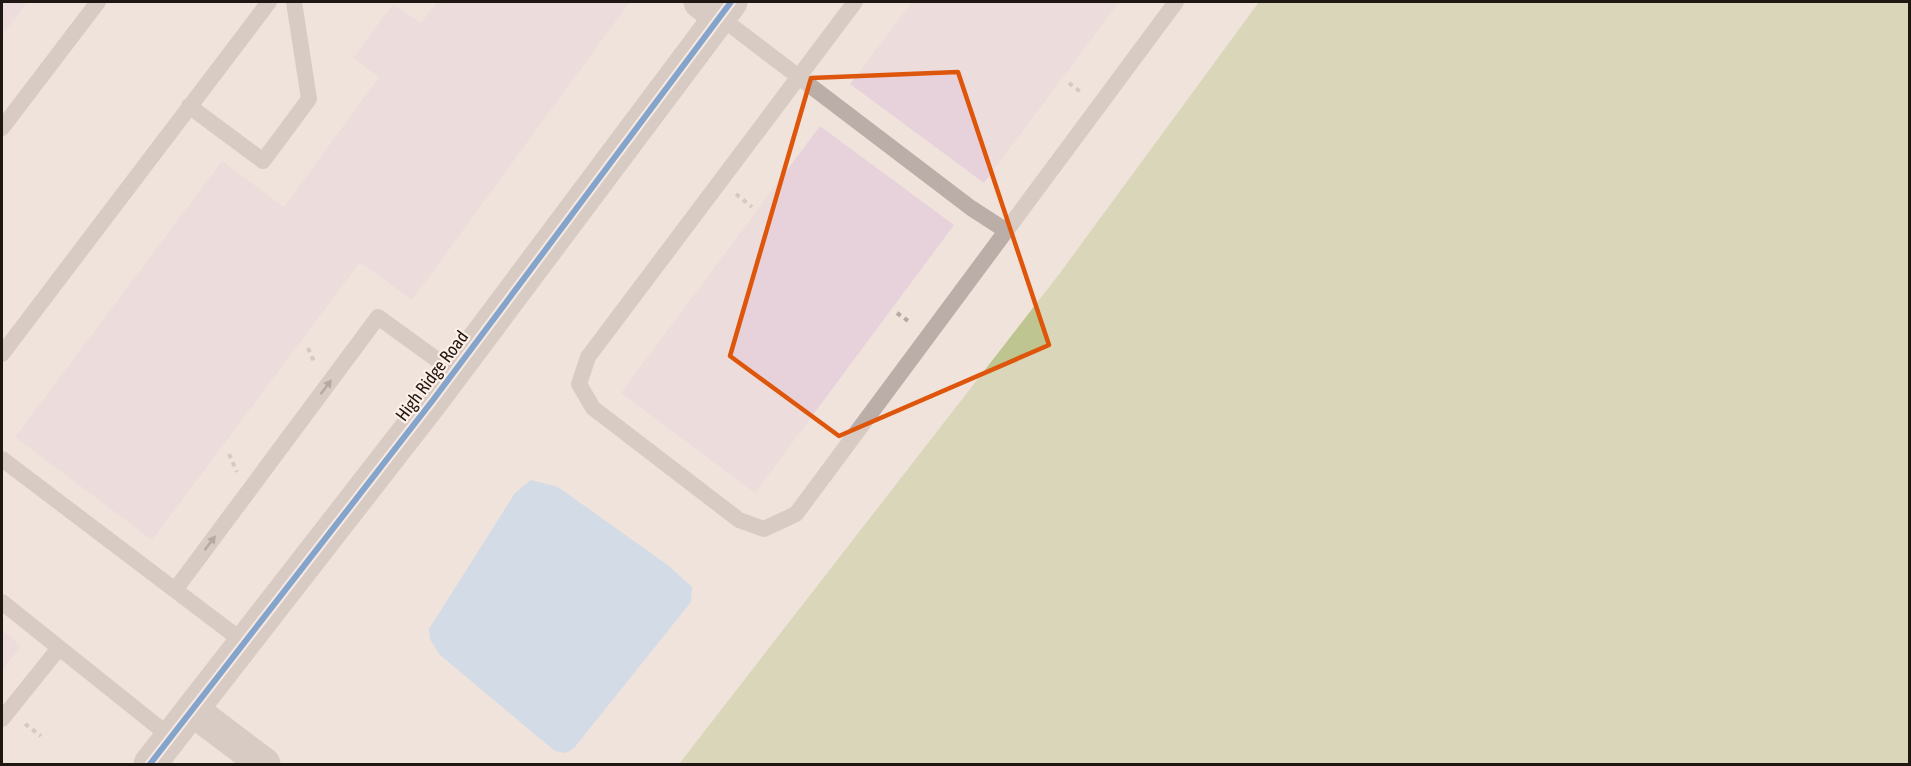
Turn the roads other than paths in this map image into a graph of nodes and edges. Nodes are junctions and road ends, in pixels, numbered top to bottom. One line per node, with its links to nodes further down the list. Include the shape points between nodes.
1 (98, 2): 9 (lane)
2 (269, 2): 8 (lane)
3 (294, 2): 8 (lane, via 309,99 263,161)
4 (855, 2): 7 (lane)
5 (1176, 2): 10 (lane)
6 (717, 6): 7 (lane); 12 (street, High Ridge Road)
7 (799, 78): 10 (lane); 10 (lane, via 588,357 579,384 593,408 740,520 764,528 796,514)
8 (189, 106): 11 (lane)
9 (2, 128)
10 (1005, 230)
11 (2, 354)
12 (454, 372): 14 (lane, one-way to 12, via 378,317); 16 (street, High Ridge Road)
13 (2, 459): 14 (lane)
14 (174, 590): 16 (lane)
15 (2, 602): 17 (lane)
16 (245, 643): 18 (street, High Ridge Road)
17 (59, 648): 19 (lane); 20 (lane)
18 (194, 711): 20 (street, High Ridge Road); 22 (street)
19 (2, 718)
20 (172, 738): 21 (street, High Ridge Road)
21 (150, 765)
22 (264, 765)

